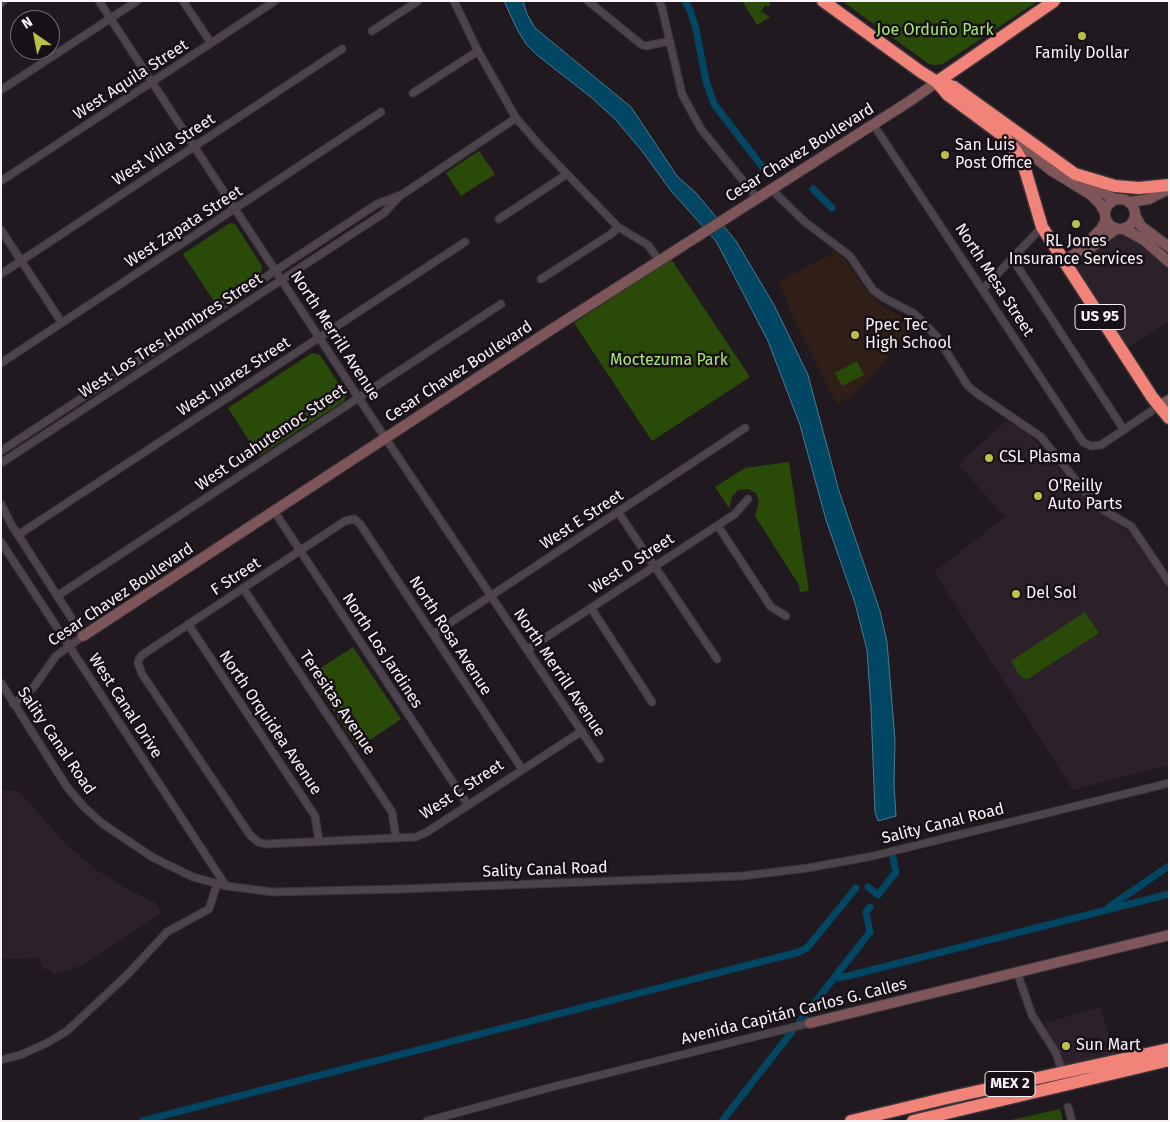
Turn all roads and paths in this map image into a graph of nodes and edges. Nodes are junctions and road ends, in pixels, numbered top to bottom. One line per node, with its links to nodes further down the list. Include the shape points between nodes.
1 (99, 1): 11 (street, North Merrill Avenue)
2 (137, 1): 11 (street)
3 (183, 1): 14 (street)
4 (275, 1): 14 (street, West Aquila Street)
5 (418, 1): 12 (street)
6 (454, 1): 16 (street)
7 (588, 1): 13 (street, via 642,46)
8 (659, 1): 13 (street)
9 (823, 1): 18 (highway, US 95)
10 (1054, 1): 18 (highway)
11 (111, 18): 17 (street, North Merrill Avenue); 19 (street)
12 (372, 31)
13 (670, 40): 32 (street, via 680,87 701,128)
14 (211, 43): 17 (street, West Aquila Street)
15 (342, 49): 25 (street, West Villa Street)
16 (478, 51): 20 (street); 22 (street)
17 (152, 82): 25 (street, North Merrill Avenue); 28 (street, West Aquila Street)
18 (937, 82): 23 (street, Cesar Chavez Boulevard); 24 (highway, US 95, via 948,95); 27 (highway, US 95, via 954,87)
19 (1, 90)
20 (413, 93)
21 (381, 112): 35 (street, West Zapata Street)
22 (516, 118): 26 (street); 31 (street, West Los Tres Hombres Street)
23 (873, 124): 30 (street, Cesar Chavez Boulevard); 55 (street, North Mesa Street)
24 (1002, 135): 37 (street, US 95, via 1091,195 1100,204); 40 (highway, US 95, via 1023,163)
25 (194, 147): 35 (street, North Merrill Avenue); 48 (street, West Villa Street)
26 (567, 174): 38 (street); 39 (street)
27 (1076, 174): 29 (highway, US 95, via 1115,186); 33 (street, US 95, via 1096,190)
28 (1, 181)
29 (1169, 187): 34 (street, via 1149,199)
30 (771, 189): 32 (street, Cesar Chavez Boulevard); 78 (street, via 805,222 850,256 874,290 921,320 937,337 968,386 1041,436 1091,499 1131,526)
31 (403, 194): 51 (street, West Los Tres Hombres Street, via 377,204); 53 (street, West Los Tres Hombres Street, via 384,213)
32 (757, 198): 47 (street, Cesar Chavez Boulevard)
33 (1116, 199): 34 (street); 37 (street, via 1107,206)
34 (1130, 202): 36 (street)
35 (235, 210): 51 (street, North Merrill Avenue); 57 (street, West Zapata Street)
36 (1136, 216): 41 (street, via 1132,224); 45 (street, via 1142,226)
37 (1105, 217): 41 (street, via 1110,226); 44 (street, via 1101,229)
38 (498, 220)
39 (618, 226): 47 (street, via 648,245); 54 (street, via 611,234)
40 (1042, 227): 46 (street); 49 (highway, US 95)
41 (1120, 229): 44 (street, via 1092,247); 50 (street, via 1144,240)
42 (1, 230): 48 (street)
43 (465, 242): 58 (street, West Juarez Street)
44 (1084, 248): 49 (street)
45 (1169, 248)
46 (1012, 258): 55 (street); 64 (street)
47 (659, 260): 65 (street, Cesar Chavez Boulevard)
48 (21, 261): 52 (street, West Villa Street); 57 (street)
49 (1063, 261): 61 (highway, US 95)
50 (1169, 262)
51 (275, 271): 53 (street, North Merrill Avenue); 66 (street, West Los Tres Hombres Street)
52 (1, 274)
53 (282, 280): 58 (street, North Merrill Avenue); 67 (street, West Los Tres Hombres Street)
54 (541, 280)
55 (983, 289): 64 (street, North Mesa Street, via 1086,444 1100,445)
56 (501, 304): 60 (street, West Cuahutemoc Street)
57 (62, 324): 59 (street, West Zapata Street)
58 (319, 338): 60 (street, North Merrill Avenue); 74 (street, West Juarez Street)
59 (1, 364)
60 (358, 397): 65 (street, North Merrill Avenue); 80 (street, West Cuahutemoc Street)
61 (1164, 403): 62 (highway, US 95); 64 (street)
62 (1169, 418)
63 (745, 428): 71 (street, West E Street)
64 (1124, 430)
65 (385, 438): 70 (street, Cesar Chavez Boulevard); 81 (street, North Merrill Avenue)
66 (1, 451)
67 (1, 463)
68 (748, 499): 73 (street, West D Street)
69 (1, 504): 74 (street, West Canal Drive)
70 (274, 511): 76 (street, North Los Jardines); 86 (street, Cesar Chavez Boulevard)
71 (618, 512): 77 (street); 81 (street, West E Street)
72 (354, 519): 76 (street, F Street, via 345,521); 85 (street, North Rosa Avenue)
73 (718, 526): 77 (street, West D Street); 83 (street, via 771,607)
74 (18, 535): 80 (street, West Canal Drive)
75 (1, 542): 87 (street, West Canal Drive)
76 (300, 551): 79 (street, F Street); 98 (street, North Los Jardines)
77 (656, 566): 82 (street, West D Street); 89 (street)
78 (1169, 582)
79 (243, 588): 84 (street, F Street); 99 (street, Teresitas Avenue, via 392,812)
80 (57, 596): 86 (street, West Canal Drive)
81 (491, 596): 85 (street, West E Street); 88 (street, North Merrill Avenue)
82 (591, 608): 88 (street, West D Street); 92 (street)
83 (786, 616)
84 (188, 624): 90 (street, F Street, via 142,655); 100 (street, North Orquidea Avenue, via 315,816)
85 (433, 634): 96 (street, North Rosa Avenue)
86 (83, 636): 87 (street, Cesar Chavez Boulevard)
87 (70, 645): 93 (street, Cesar Chavez Boulevard, via 50,662 29,692); 103 (street, West Canal Drive)
88 (528, 649): 94 (street, North Merrill Avenue)
89 (717, 659)
90 (138, 663): 101 (street, West Canal Drive, via 142,674 250,835)
91 (1, 683): 93 (street, Sality Canal Road)
92 (652, 702)
93 (13, 704): 102 (street, Sality Canal Road, via 67,787 103,824 152,857 177,870)
94 (582, 731): 95 (street, North Merrill Avenue); 96 (street, West C Street)
95 (600, 759)
96 (522, 769): 98 (street, West C Street)
97 (1169, 784): 103 (street, Sality Canal Road, via 872,856 742,876 283,892)
98 (468, 805): 99 (street, West C Street, via 428,832 416,837)
99 (396, 838): 100 (street, West C Street)
100 (319, 840): 101 (street, West C Street)
101 (258, 842)
102 (218, 884): 103 (street, Sality Canal Road); 108 (street, via 209,909 167,932 67,1031 20,1055)
103 (226, 886)
104 (1169, 935): 105 (street, Avenida Capitán Carlos G. Calles)
105 (1017, 972): 106 (street, Avenida Capitán Carlos G. Calles); 110 (street, via 1032,1016 1056,1053)
106 (810, 1023): 112 (street, Avenida Capitán Carlos G. Calles)
107 (1169, 1049): 110 (highway, MEX 2)
108 (1, 1060)
109 (1169, 1060): 110 (highway, MEX 2)
110 (1064, 1078): 113 (highway, MEX 2); 114 (highway, MEX 2)
111 (1068, 1106): 115 (street)
112 (427, 1121)
113 (851, 1121)
114 (913, 1121)
115 (1072, 1121)

